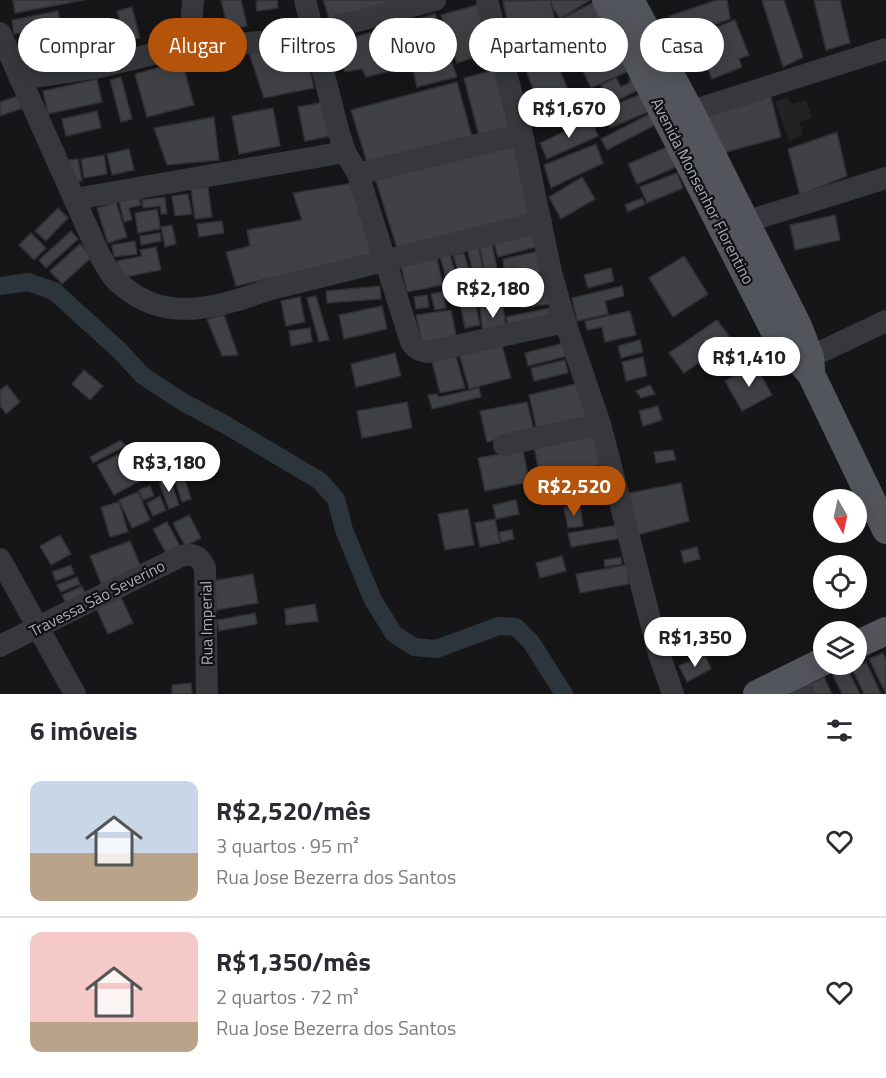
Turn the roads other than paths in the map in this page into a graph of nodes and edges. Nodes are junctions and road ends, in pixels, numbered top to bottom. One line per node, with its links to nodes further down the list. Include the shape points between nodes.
1 (193, 0): 7 (street)
2 (304, 0): 8 (street)
3 (435, 0): 9 (street)
4 (487, 0): 16 (street)
5 (606, 0): 15 (main road, Avenida Monsenhor Florentino)
6 (630, 0): 15 (main road, Avenida Monsenhor Florentino)
7 (192, 18)
8 (309, 18)
9 (357, 21)
10 (0, 33): 14 (street)
11 (886, 49): 15 (street)
12 (148, 56): 14 (street, via 99,68)
13 (324, 72): 17 (street)
14 (20, 79): 20 (street)
15 (679, 115): 22 (main road, Avenida Monsenhor Florentino)
16 (522, 134): 18 (street); 21 (street)
17 (345, 152): 18 (street); 20 (street)
18 (358, 174): 23 (street)
19 (886, 178): 22 (street)
20 (75, 199): 23 (street, via 115,280 138,297 163,307 195,310)
21 (541, 222): 23 (street); 25 (street)
22 (734, 227): 26 (main road, Avenida Monsenhor Florentino, via 777,336)
23 (386, 261): 25 (street, via 411,342 422,352)
24 (886, 321): 26 (street)
25 (565, 322): 27 (street)
26 (811, 365): 29 (main road, Avenida Monsenhor Florentino)
27 (600, 424): 28 (street); 40 (street, via 659,654)
28 (504, 445)
29 (886, 530)
30 (196, 555): 32 (street, Travessa São Severino, via 181,556); 39 (street, Rua Imperial, via 205,568)
31 (0, 559): 32 (street)
32 (39, 628): 35 (street, Travessa São Severino); 38 (street)
33 (886, 631): 34 (main road)
34 (867, 640)
35 (0, 646)
36 (813, 672): 37 (main road)
37 (800, 684): 41 (main road)
38 (75, 694)
39 (207, 694)
40 (673, 694)
41 (757, 694)

